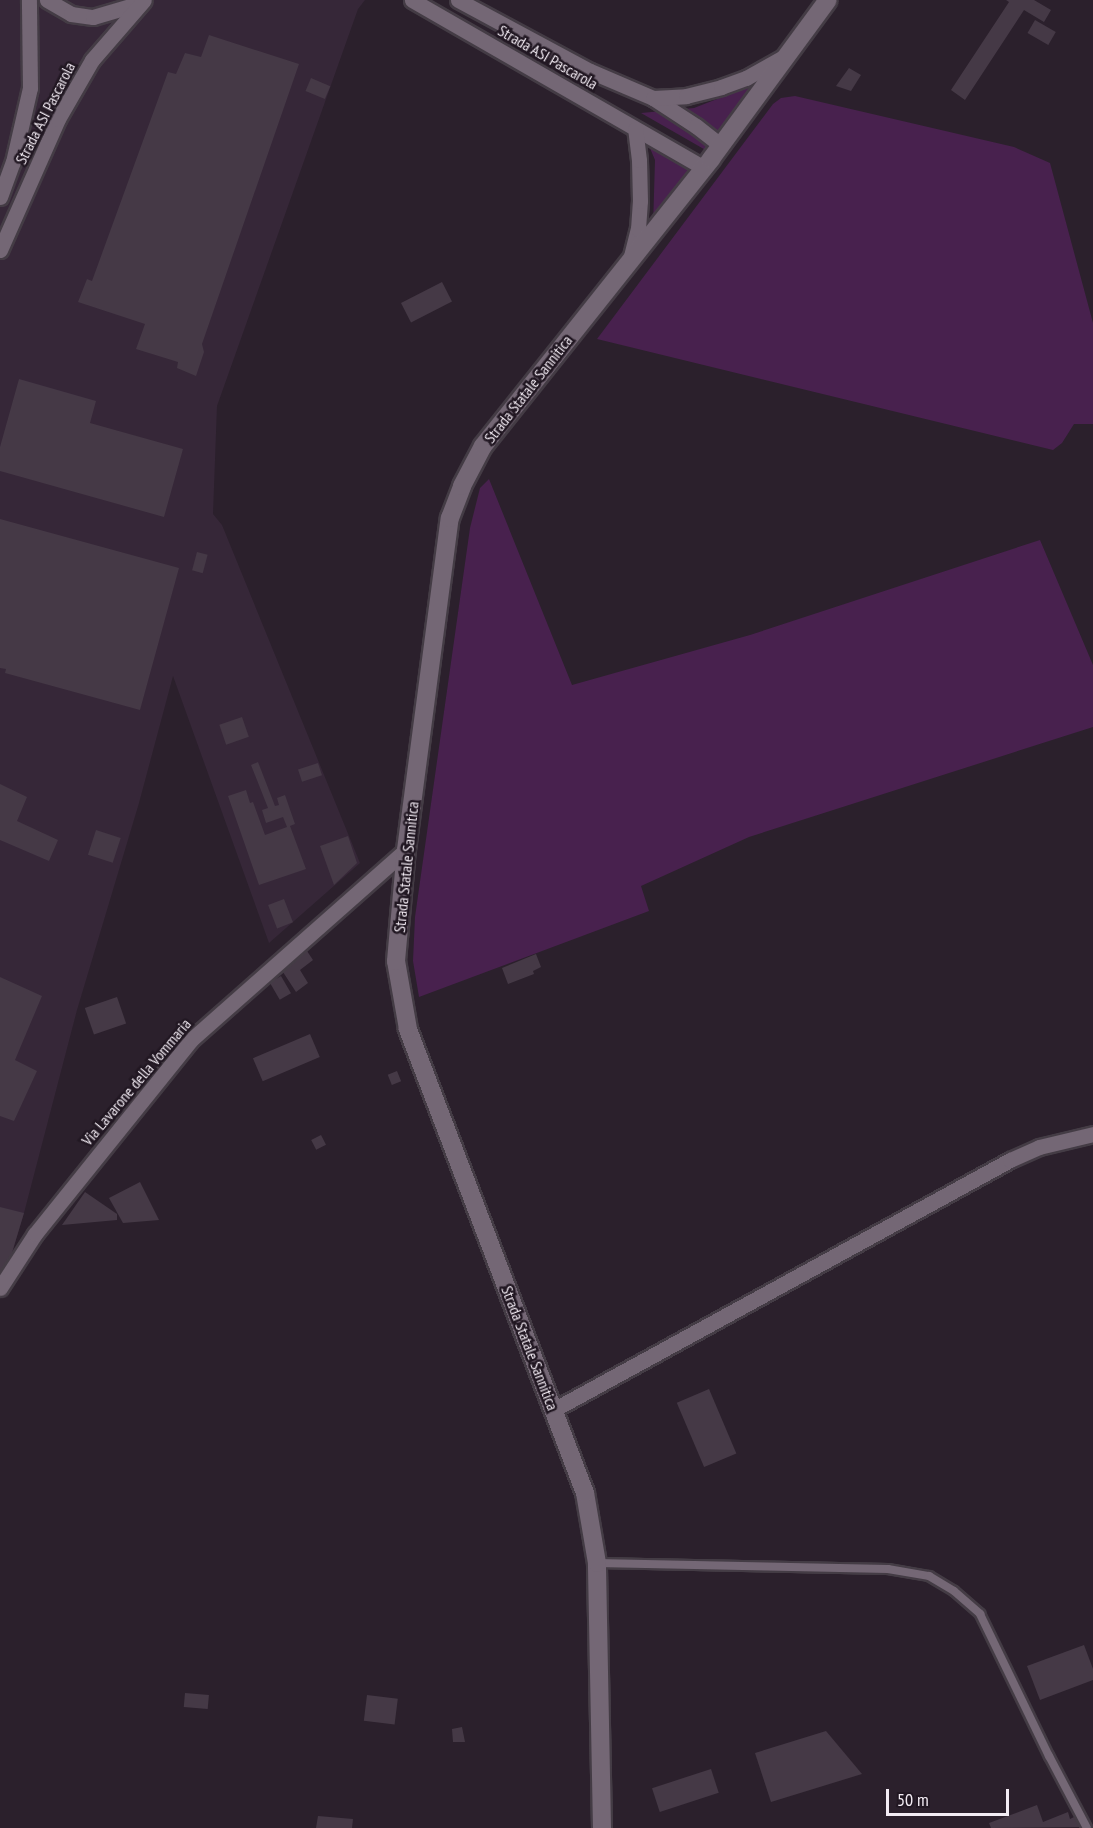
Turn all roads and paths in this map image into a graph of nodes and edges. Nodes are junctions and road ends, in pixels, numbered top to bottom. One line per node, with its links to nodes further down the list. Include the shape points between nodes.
1 (29, 0): 12 (street, Strada ASI Pascarola, via 30,88 14,162)
2 (47, 0): 6 (street, Strada ASI Pascarola, via 71,14 93,17)
3 (412, 0): 9 (street, Strada ASI Pascarola)
4 (458, 0): 8 (street, Strada ASI Pascarola, via 590,71)
5 (828, 0): 7 (main road, Strada Statale Sannitica)
6 (144, 1): 13 (street, Strada ASI Pascarola, via 92,60 58,118)
7 (787, 56): 8 (street, Strada ASI Pascarola, via 721,87 686,96); 10 (main road, Strada Statale Sannitica)
8 (653, 98): 10 (street, Strada ASI Pascarola)
9 (635, 129): 11 (street, Strada ASI Pascarola); 14 (street, via 640,201)
10 (720, 145): 11 (main road, Strada Statale Sannitica)
11 (704, 168): 14 (main road, Strada Statale Sannitica)
12 (0, 197)
13 (0, 250)
14 (630, 261): 15 (main road, Strada Statale Sannitica, via 483,446 462,486 450,518)
15 (406, 850): 17 (street, Via Lavarone della Vommaria, via 192,1039 35,1234); 18 (main road, Strada Statale Sannitica, via 396,961 408,1029)
16 (1093, 1134): 18 (street, via 1039,1147 1010,1160)
17 (0, 1288)
18 (553, 1410): 19 (main road, Strada Statale Sannitica, via 585,1493)
19 (597, 1563): 20 (main road, Strada Statale Sannitica); 21 (lane, via 888,1569 929,1576 980,1614)
20 (602, 1828)
21 (1087, 1828)

